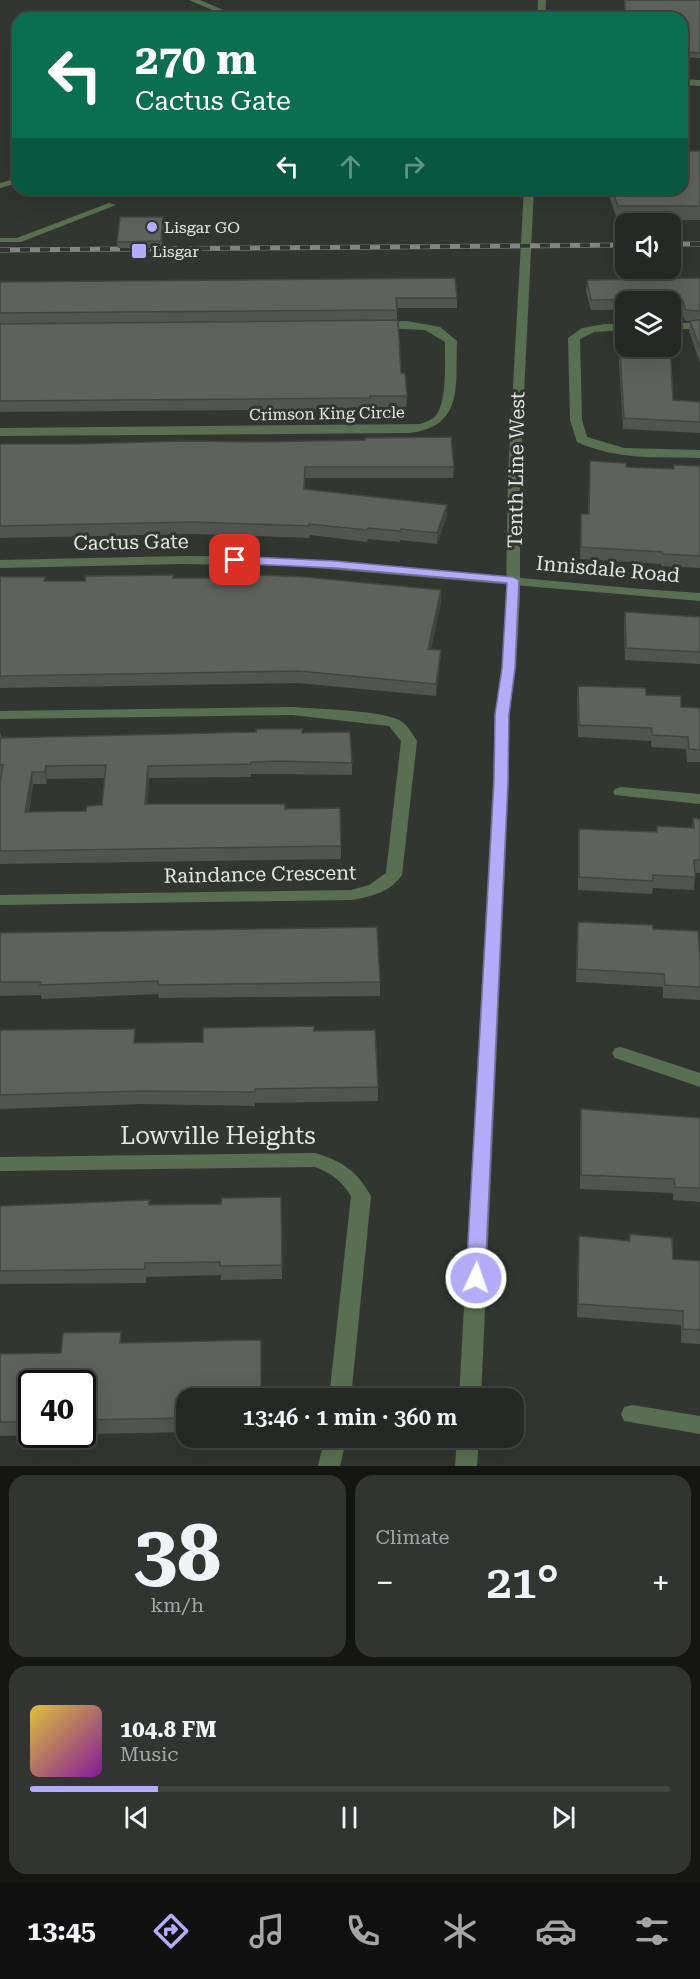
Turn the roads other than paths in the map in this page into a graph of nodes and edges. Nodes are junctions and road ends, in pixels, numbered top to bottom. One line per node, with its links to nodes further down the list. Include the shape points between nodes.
1 (193, 0): 2 (street)
2 (223, 12)
3 (529, 195): 13 (street, Tenth Line West, via 514,476)
4 (112, 205): 5 (lane, via 18,240)
5 (0, 240)
6 (371, 325): 10 (street, Crimson King Circle, via 420,326 446,333 451,341 445,411 438,420 410,429)
7 (681, 326): 8 (street)
8 (700, 326)
9 (615, 327): 11 (street, via 595,327 574,338 576,420 581,439 594,447 615,451)
10 (0, 432)
11 (700, 454)
12 (0, 564): 13 (street, Cactus Gate, via 253,560)
13 (513, 580): 14 (street, Innisdale Road); 23 (street, Tenth Line West, via 509,668 502,715)
14 (700, 597)
15 (0, 715): 18 (street, Raindance Crescent, via 292,711 394,723 409,741 394,875 369,892)
16 (621, 792): 17 (street)
17 (700, 799)
18 (0, 900)
19 (621, 1053): 20 (street)
20 (700, 1080)
21 (0, 1164): 22 (street, Lowville Heights, via 315,1160 337,1167 353,1180 361,1196)
22 (341, 1388)
23 (471, 1388)
24 (632, 1414): 25 (street)
25 (700, 1425)
26 (333, 1448): 28 (street)
27 (467, 1448): 29 (street)
28 (329, 1466)
29 (466, 1466)

